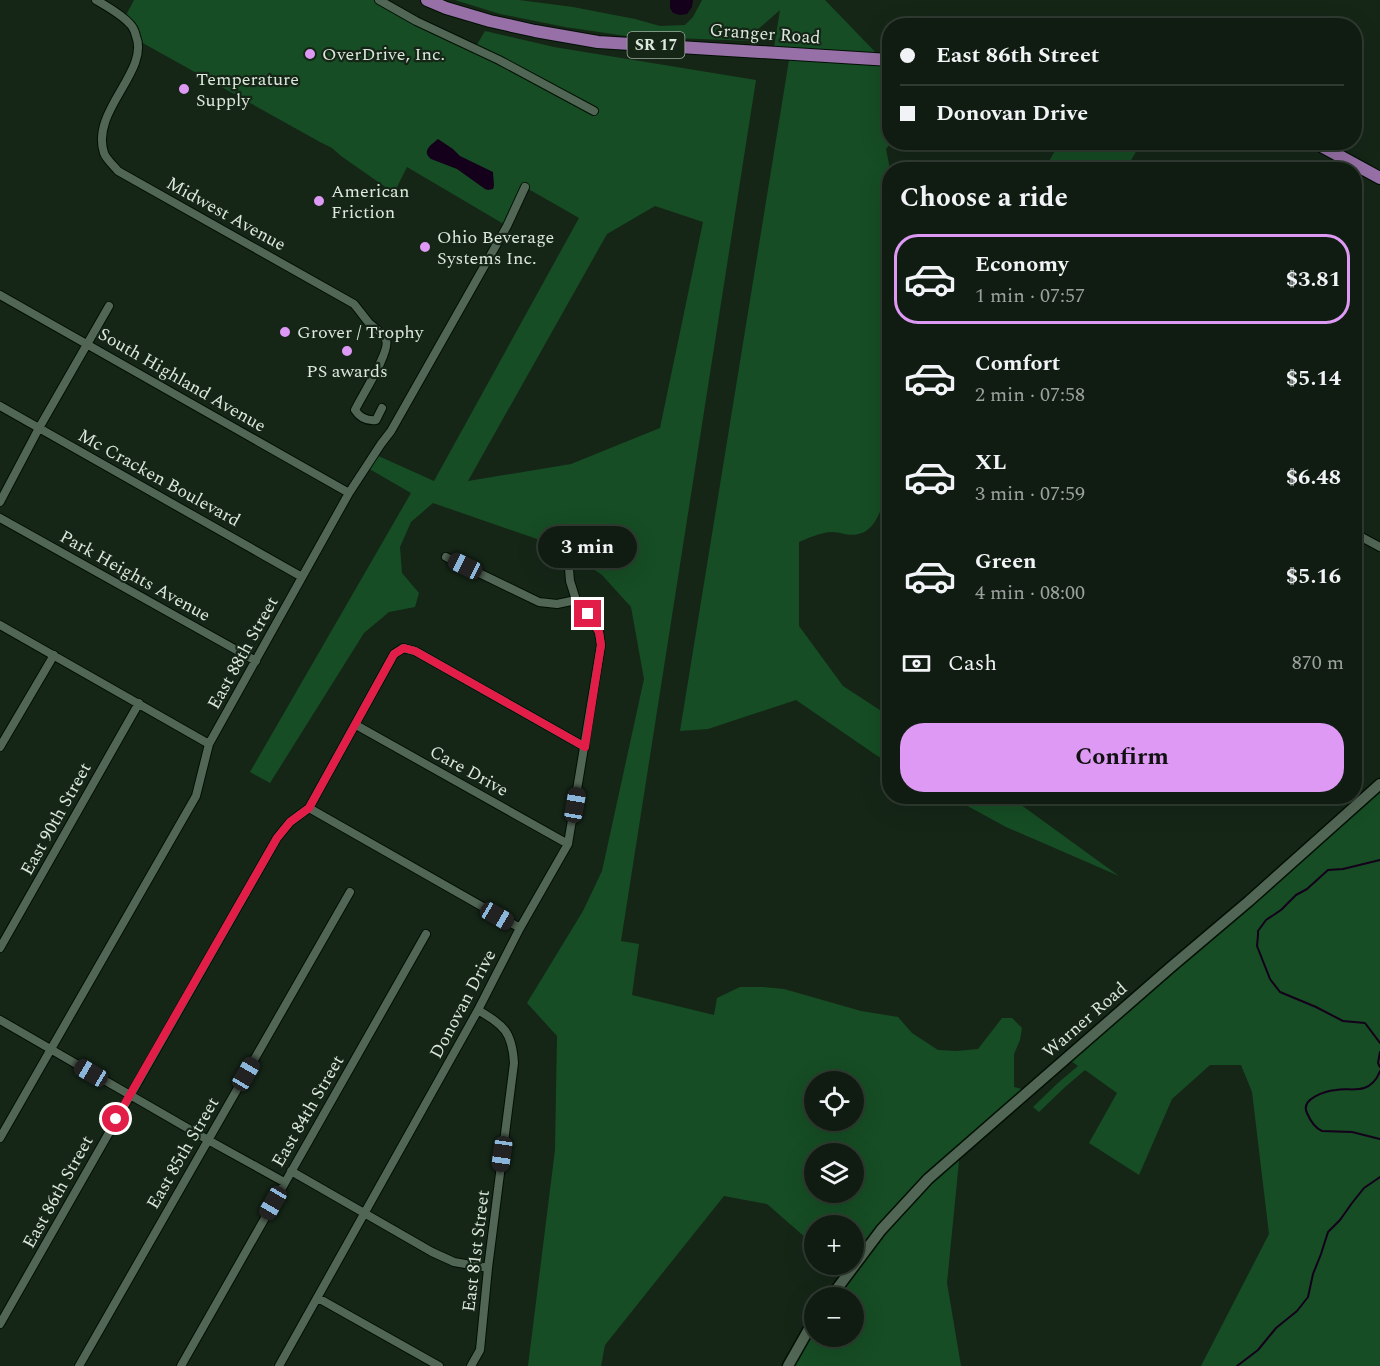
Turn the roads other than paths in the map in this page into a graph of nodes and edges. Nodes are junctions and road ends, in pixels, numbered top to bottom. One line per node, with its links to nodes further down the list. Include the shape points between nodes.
1 (96, 0): 15 (street, Midwest Avenue, via 132,25 138,41 137,61 106,117 104,154 118,171 354,304 387,343 355,410 369,421 376,420)
2 (379, 0): 5 (street)
3 (428, 0): 4 (main road, Granger Road / SR 17, via 490,21 598,42)
4 (882, 60)
5 (594, 111)
6 (1329, 150): 7 (main road)
7 (1351, 162)
8 (1362, 168): 9 (main road)
9 (1380, 178)
10 (525, 187): 17 (street, East 88th Street, via 391,431)
11 (0, 295): 13 (street, South Highland Avenue)
12 (109, 306): 13 (street)
13 (88, 344): 16 (street); 17 (street, South Highland Avenue)
14 (0, 406): 16 (street, Mc Cracken Boulevard)
15 (382, 408)
16 (39, 428): 18 (street); 24 (street, Mc Cracken Boulevard)
17 (349, 493): 24 (street, East 88th Street)
18 (0, 502)
19 (0, 518): 28 (street, Park Heights Avenue)
20 (1362, 537): 21 (street)
21 (1380, 547)
22 (446, 557): 25 (street, via 539,602)
23 (569, 569): 25 (street, Donovan Drive)
24 (302, 577): 28 (street, East 88th Street)
25 (576, 600): 33 (street, Donovan Drive, via 599,632 601,645)
26 (0, 625): 27 (street)
27 (54, 655): 29 (street); 32 (street)
28 (256, 661): 31 (street, East 88th Street)
29 (139, 703): 31 (street); 42 (street, East 90th Street)
30 (356, 725): 33 (street, East 86th Street, via 394,654 404,648); 37 (street, East 86th Street); 38 (street, Care Drive)
31 (209, 744): 45 (street, East 88th Street, via 196,796)
32 (0, 745)
33 (585, 747): 38 (street, Donovan Drive)
34 (1380, 784): 35 (main road, Warner Road)
35 (1362, 800)
36 (1358, 804): 53 (main road, Warner Road, via 928,1179 881,1230)
37 (309, 808): 40 (street); 46 (street, East 86th Street, via 277,838)
38 (568, 844): 40 (street, Donovan Drive)
39 (350, 892): 48 (street, East 85th Street)
40 (520, 928): 43 (street, Donovan Drive)
41 (426, 934): 49 (street, East 84th Street)
42 (0, 948)
43 (478, 1010): 51 (street, Donovan Drive); 52 (street, East 81st Street, via 498,1022 508,1034 514,1063)
44 (0, 1020): 45 (street)
45 (50, 1049): 46 (street); 47 (street, East 88th Street)
46 (130, 1095): 48 (street); 55 (street, East 86th Street)
47 (0, 1138)
48 (208, 1140): 50 (street); 57 (street, East 85th Street)
49 (291, 1171): 50 (street, East 84th Street); 51 (street)
50 (284, 1182): 58 (street, East 84th Street)
51 (365, 1214): 52 (street, via 454,1262); 54 (street, Donovan Drive)
52 (488, 1268): 61 (street, East 81st Street, via 480,1350)
53 (838, 1287)
54 (318, 1298): 59 (street, Donovan Drive); 60 (street)
55 (0, 1324)
56 (804, 1338): 62 (main road)
57 (79, 1366)
58 (181, 1366)
59 (279, 1366)
60 (439, 1366)
61 (471, 1366)
62 (788, 1366)

